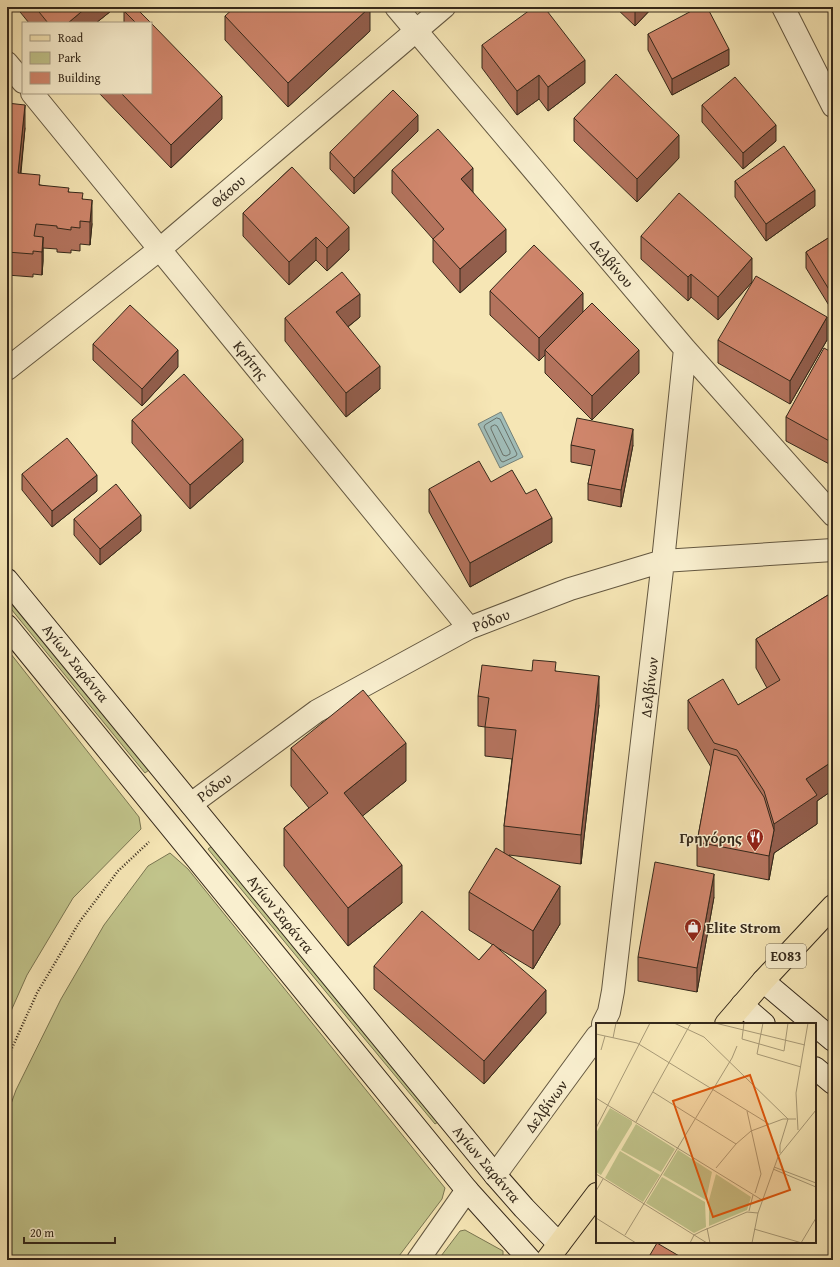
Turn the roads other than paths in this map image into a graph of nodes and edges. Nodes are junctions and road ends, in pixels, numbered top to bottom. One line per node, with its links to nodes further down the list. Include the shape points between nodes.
1 (396, 7): 4 (street, Δελβίνου)
2 (444, 7): 4 (street, Θάσου)
3 (783, 7): 8 (street)
4 (415, 30): 9 (street, Θάσου); 10 (street, Δελβίνου)
5 (7, 63): 6 (street)
6 (22, 81)
7 (33, 94): 9 (street, Κρήτης)
8 (833, 106)
9 (160, 249): 11 (street, Θάσου); 17 (street, Κρήτης)
10 (685, 349): 12 (street, Δελβίνου); 14 (street, Δελβίνων)
11 (7, 369)
12 (833, 515)
13 (833, 550): 14 (street, Ρόδου)
14 (663, 561): 17 (street, Ρόδου, via 570,589); 22 (street, Δελβίνων, via 613,991 609,1012)
15 (7, 580): 18 (street, Αγίων Σαράντα)
16 (7, 626): 32 (street, Αγίων Σαράντα)
17 (469, 628): 18 (street, Ρόδου, via 316,711)
18 (191, 804): 31 (street, Αγίων Σαράντα)
19 (833, 906): 20 (main road, ΕΟ83)
20 (763, 981): 21 (main road, ΕΟ83); 25 (street)
21 (742, 1005): 23 (main road, ΕΟ83); 24 (street)
22 (604, 1023)
23 (727, 1023)
24 (763, 1023)
25 (814, 1023)
26 (816, 1025): 28 (street)
27 (596, 1037): 31 (street, Δελβίνων)
28 (833, 1040)
29 (816, 1069): 30 (street)
30 (833, 1083)
31 (496, 1175): 34 (street, Αγίων Σαράντα, via 524,1208)
32 (467, 1190): 35 (street); 36 (street, Αγίων Σαράντα)
33 (596, 1195): 34 (main road)
34 (553, 1252)
35 (418, 1260)
36 (530, 1260)

